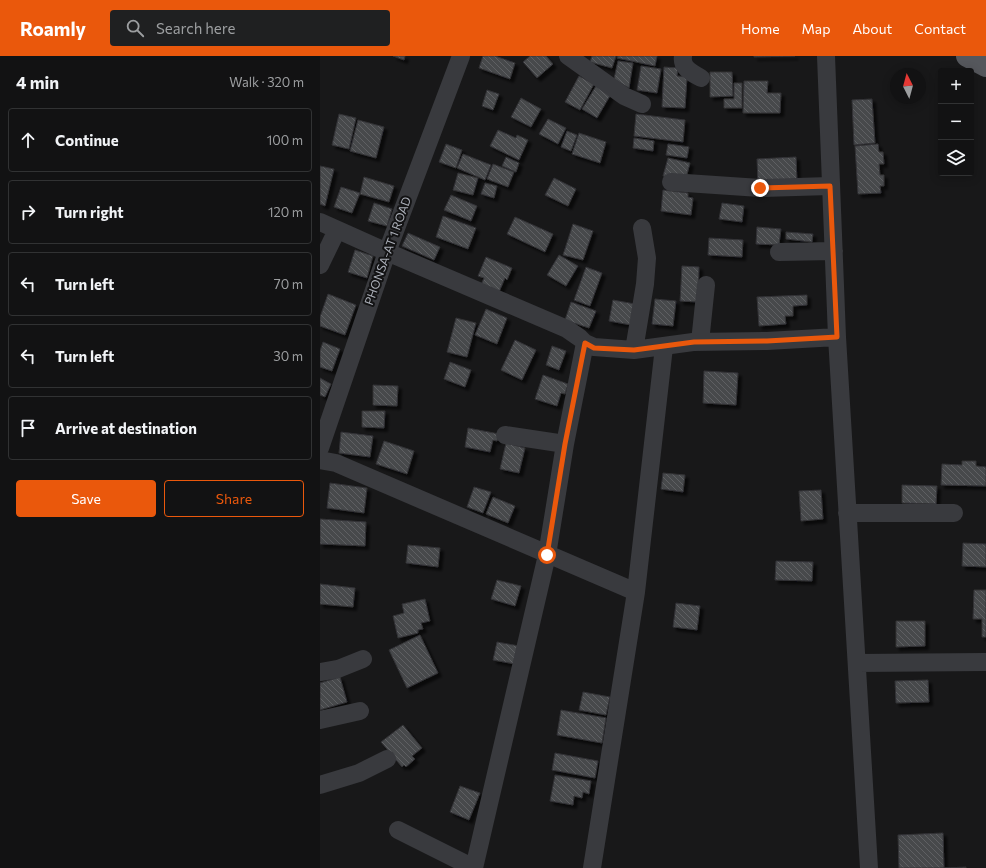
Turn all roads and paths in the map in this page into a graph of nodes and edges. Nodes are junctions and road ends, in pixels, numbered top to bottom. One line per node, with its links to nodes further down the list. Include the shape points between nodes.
1 (461, 56): 15 (street, PHONSA-AT 1 ROAD)
2 (568, 56): 8 (street, via 624,96)
3 (683, 56): 7 (street, via 682,61 686,68)
4 (967, 56): 6 (main road)
5 (828, 60): 10 (street)
6 (986, 66)
7 (701, 78)
8 (642, 104)
9 (671, 182): 10 (street, via 760,188)
10 (830, 186): 14 (street)
11 (320, 222): 13 (street)
12 (642, 228): 23 (street, via 647,258)
13 (337, 230): 15 (street); 17 (street)
14 (834, 251): 16 (street); 19 (street)
15 (387, 252): 21 (street, via 567,329); 26 (street, PHONSA-AT 1 ROAD)
16 (779, 252)
17 (320, 265)
18 (706, 285): 20 (street)
19 (837, 337): 20 (street); 28 (street)
20 (700, 342): 22 (street)
21 (585, 343): 23 (street, via 594,348); 25 (street)
22 (664, 347): 23 (street); 31 (street)
23 (634, 350)
24 (505, 435): 25 (street)
25 (565, 444): 30 (street)
26 (320, 448)
27 (320, 460): 30 (street, via 336,463)
28 (847, 513): 29 (street); 34 (street)
29 (954, 514)
30 (547, 555): 31 (street); 41 (street)
31 (636, 592): 42 (street)
32 (363, 658): 35 (street, via 338,669)
33 (986, 662): 34 (street)
34 (857, 663): 43 (street)
35 (320, 672)
36 (360, 711): 37 (street)
37 (320, 720)
38 (387, 760): 39 (street, via 359,773)
39 (320, 785)
40 (398, 830): 41 (street)
41 (474, 868)
42 (592, 868)
43 (869, 868)

